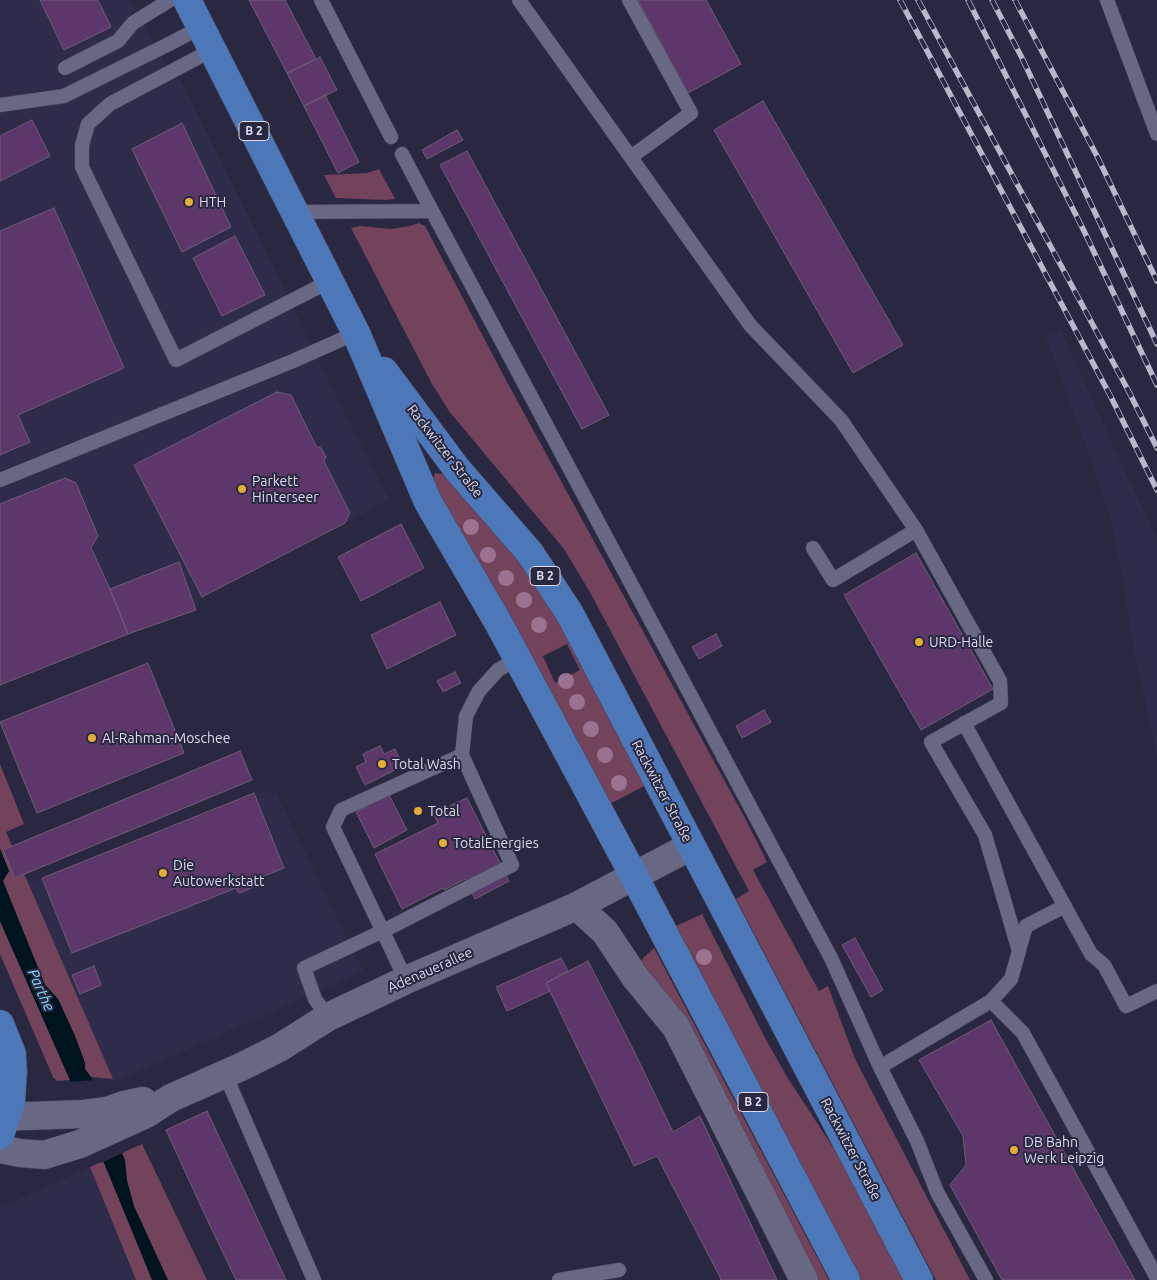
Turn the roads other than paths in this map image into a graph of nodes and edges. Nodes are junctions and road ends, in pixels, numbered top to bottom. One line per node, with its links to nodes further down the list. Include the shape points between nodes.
1 (170, 0): 8 (lane, via 133,24 118,41)
2 (187, 0): 7 (main road, Rackwitzer Straße / B 2)
3 (321, 0): 11 (lane)
4 (518, 0): 13 (lane)
5 (629, 0): 13 (lane, via 691,113)
6 (1106, 0): 10 (lane)
7 (206, 38): 9 (lane, via 171,43 64,96); 15 (main road, Rackwitzer Straße / B 2); 16 (lane, via 110,104 88,124 82,145 82,167 176,360)
8 (65, 68)
9 (0, 105)
10 (1157, 134)
11 (392, 137)
12 (402, 154): 14 (lane)
13 (631, 157): 19 (lane, via 750,325 841,420)
14 (432, 211): 15 (lane); 35 (lane, via 831,958)
15 (295, 212): 16 (main road, Rackwitzer Straße / B 2)
16 (330, 281): 17 (main road, Rackwitzer Straße / B 2)
17 (356, 333): 18 (lane); 21 (main road, Rackwitzer Straße / B 2, via 428,502); 24 (main road, Rackwitzer Straße / B 2, via 457,469 530,553 570,614)
18 (0, 480)
19 (916, 530): 20 (lane, via 833,580); 22 (lane, via 1000,681 1001,703)
20 (813, 548)
21 (517, 659): 23 (lane, via 498,670 479,690 466,716); 25 (main road, Rackwitzer Straße / B 2)
22 (964, 723): 27 (lane); 29 (lane, via 932,742 985,835)
23 (462, 755): 28 (lane, via 512,865); 28 (lane, via 341,810 337,818 333,827)
24 (691, 846): 25 (main road, Adenauerallee); 46 (main road, Rackwitzer Straße / B 2)
25 (634, 876): 26 (main road, Adenauerallee); 45 (main road, Rackwitzer Straße / B 2)
26 (577, 906): 30 (main road, Adenauerallee); 44 (main road, via 605,932 635,977 676,1027)
27 (1065, 906): 29 (lane, via 1026,926); 31 (lane, via 1091,954 1104,965 1126,1006)
28 (383, 931): 30 (lane); 33 (lane, via 304,968 316,999)
29 (1019, 951): 32 (lane, via 1011,980)
30 (406, 980): 33 (main road, Adenauerallee)
31 (1157, 991)
32 (991, 1001): 35 (lane); 41 (lane, via 1023,1033)
33 (328, 1016): 36 (main road, Adenauerallee, via 279,1048)
34 (0, 1024): 38 (main road, via 12,1054 13,1073 11,1102)
35 (880, 1067): 47 (lane, via 917,1141 937,1192)
36 (225, 1074): 37 (main road, Adenauerallee, via 171,1098 146,1114); 42 (lane)
37 (128, 1113): 38 (main road, Adenauerallee, via 106,1111); 39 (main road, Adenauerallee, via 80,1144 44,1155)
38 (2, 1123)
39 (0, 1149)
40 (619, 1270): 43 (lane)
41 (1157, 1278)
42 (314, 1280)
43 (559, 1280)
44 (804, 1280)
45 (846, 1280)
46 (920, 1280)
47 (986, 1280)

